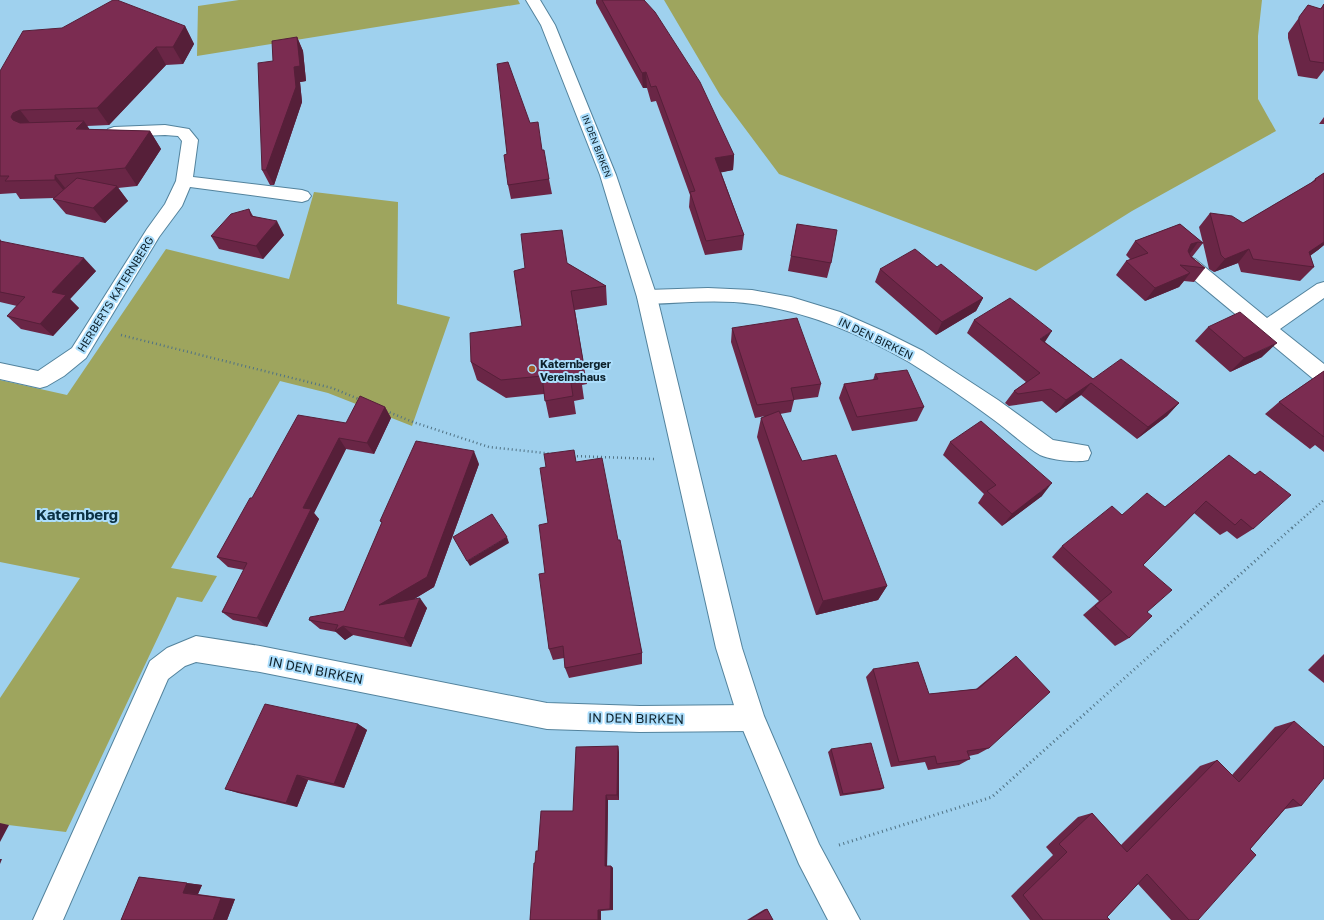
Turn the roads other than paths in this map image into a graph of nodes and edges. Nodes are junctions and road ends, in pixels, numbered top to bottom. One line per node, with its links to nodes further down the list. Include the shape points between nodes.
1 (533, 0): 7 (street, IN DEN BIRKEN, via 548,25 608,175)
2 (96, 132): 3 (street, HERBERTS KATERNBERG, via 183,132 190,140)
3 (184, 181): 4 (street); 9 (street, HERBERTS KATERNBERG, via 173,206 153,233 79,353 40,380)
4 (302, 196)
5 (1188, 264): 8 (street)
6 (1324, 289): 8 (street)
7 (647, 297): 11 (street, IN DEN BIRKEN, via 752,297 791,304 833,317 916,357 991,406 1048,448); 12 (street, IN DEN BIRKEN, via 729,648)
8 (1267, 328): 10 (street)
9 (0, 371)
10 (1324, 376)
11 (1080, 453)
12 (750, 718): 13 (street, IN DEN BIRKEN, via 640,719 547,716 260,659 196,649 176,657 159,670); 14 (street, IN DEN BIRKEN, via 809,854)
13 (48, 920)
14 (845, 920)

